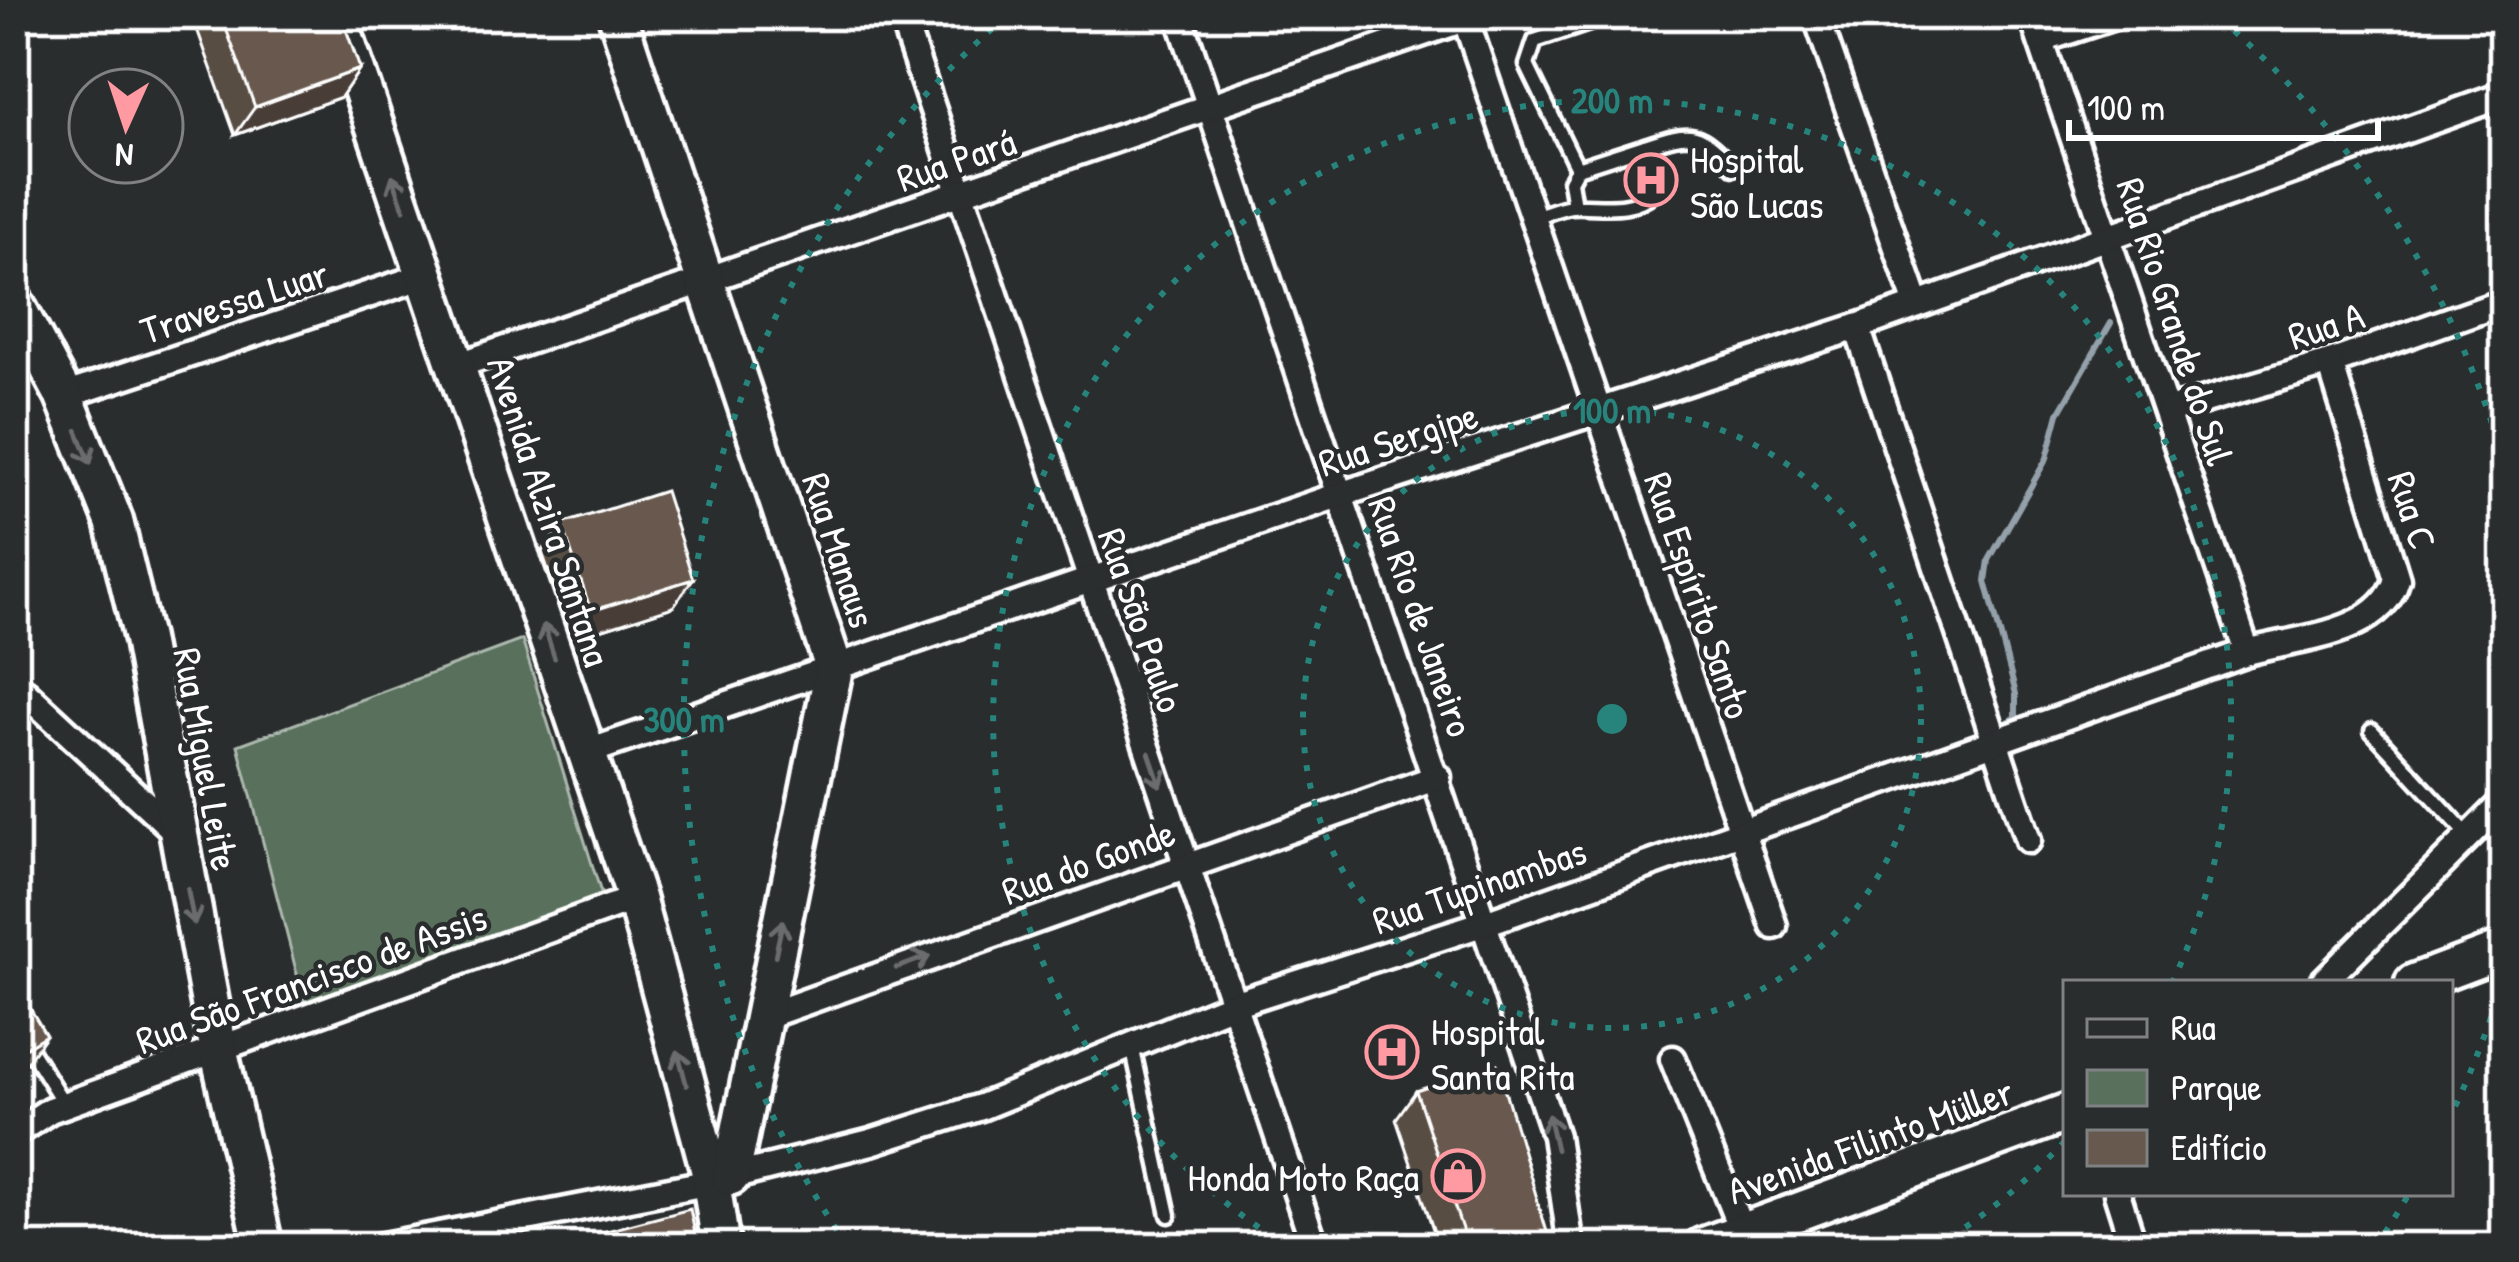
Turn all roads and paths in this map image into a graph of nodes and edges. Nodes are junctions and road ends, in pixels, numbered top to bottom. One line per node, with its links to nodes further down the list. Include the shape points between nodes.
1 (337, 15): 20 (main road, Avenida Alzira Santana, one-way to 1)
2 (617, 15): 21 (main road, Rua Manaus)
3 (901, 15): 16 (street, Rua São Paulo)
4 (1179, 15): 12 (street, Rua Rio de Janeiro)
5 (1613, 15): 14 (lane, via 1535,41 1528,51 1527,65)
6 (1816, 15): 24 (street)
7 (2032, 15): 10 (street, Rua Rio Grande do Sul)
8 (2117, 15): 10 (street)
9 (1468, 16): 12 (street, Rua Pará); 18 (street, Rua Espírito Santo)
10 (2041, 40): 19 (street, Rua Rio Grande do Sul)
11 (2504, 95): 19 (street, Rua Sergipe)
12 (1208, 107): 16 (street, Rua Pará); 31 (street, Rua Rio de Janeiro)
13 (1645, 146): 14 (lane); 15 (lane, via 1696,135); 17 (lane, via 1655,179 1645,200)
14 (1577, 168): 17 (lane)
15 (1734, 168)
16 (962, 196): 21 (street, Rua Pará); 32 (street, Rua São Paulo)
17 (1574, 206): 18 (lane)
18 (1533, 218): 29 (street, Rua Espírito Santo)
19 (2111, 237): 24 (street, Rua Sergipe); 30 (street, Rua Rio Grande do Sul)
20 (427, 274): 27 (main road, Avenida Alzira Santana); 28 (street, Travessa Luar)
21 (707, 280): 27 (street, Rua Pará); 34 (main road, Rua Manaus)
22 (2504, 302): 26 (street, Rua A)
23 (15, 304): 28 (main road, Rua Miguel Leite)
24 (1917, 305): 25 (street, Rua Sergipe)
25 (1858, 327): 29 (street, Rua Sergipe); 37 (street)
26 (2330, 363): 30 (street, Rua A); 33 (street, Rua C, via 2397,579 2392,597 2368,620)
27 (459, 365): 38 (main road, Avenida Alzira Santana, one-way to 27)
28 (64, 396): 42 (main road, Rua Miguel Leite, one-way to 42, via 114,521)
29 (1598, 409): 31 (street, Rua Sergipe); 41 (street, Rua Espírito Santo)
30 (2168, 411): 33 (street, Rua Rio Grande do Sul)
31 (1342, 494): 32 (street, Rua Sergipe); 39 (street, Rua Rio de Janeiro)
32 (1090, 580): 34 (street, Rua Sergipe); 45 (street, Rua São Paulo, one-way to 45)
33 (2248, 652): 37 (street, Rua Tupinambas)
34 (834, 668): 38 (street, Rua Sergipe); 55 (main road, Rua Manaus, one-way to 34)
35 (15, 683): 42 (street)
36 (2372, 730): 43 (lane)
37 (1996, 741): 41 (street, Rua Tupinambas); 44 (street)
38 (585, 753): 46 (main road, Avenida Alzira Santana)
39 (1438, 777): 45 (street, Rua do Gonde); 47 (street, Rua Rio de Janeiro)
40 (2504, 802): 43 (street)
41 (1741, 831): 47 (street, Rua Tupinambas); 48 (street, Rua Espírito Santo)
42 (177, 833): 58 (main road, Rua Miguel Leite, one-way to 58)
43 (2468, 835): 51 (street)
44 (2028, 840)
45 (1187, 863): 54 (street, Rua São Paulo); 55 (street, Rua do Gonde, one-way to 45)
46 (636, 898): 58 (street, Rua São Francisco de Assis); 64 (main road, Avenida Alzira Santana, one-way to 46)
47 (1485, 923): 54 (street, Rua Tupinambas); 72 (street, Rua Rio de Janeiro, one-way to 47, via 1555,1136)
48 (1774, 926)
49 (2504, 949): 52 (main road)
50 (2504, 973): 53 (main road)
51 (2325, 980)
52 (2422, 980)
53 (2453, 992)
54 (1233, 1004): 57 (street, Rua Tupinambas); 71 (street, Rua São Paulo)
55 (763, 1017): 64 (main road, Rua Manaus)
56 (15, 1025): 60 (lane)
57 (1132, 1045): 64 (street, Rua Tupinambas, via 981,1107); 66 (lane)
58 (219, 1052): 60 (street, Rua São Francisco de Assis); 68 (main road, Rua Miguel Leite)
59 (1673, 1058): 67 (street)
60 (64, 1105): 62 (street, Rua São Francisco de Assis)
61 (2063, 1114): 67 (main road, Avenida Filinto Müller)
62 (15, 1133)
63 (2063, 1138): 67 (main road, Avenida Filinto Müller)
64 (721, 1179): 69 (street, Rua Tupinambas); 70 (main road, Avenida Alzira Santana)
65 (2118, 1196): 74 (street)
66 (1169, 1215)
67 (1757, 1240): 73 (main road, Avenida Filinto Müller)
68 (264, 1247)
69 (378, 1247)
70 (721, 1247)
71 (1316, 1247)
72 (1571, 1247)
73 (1702, 1247)
74 (2134, 1247)

